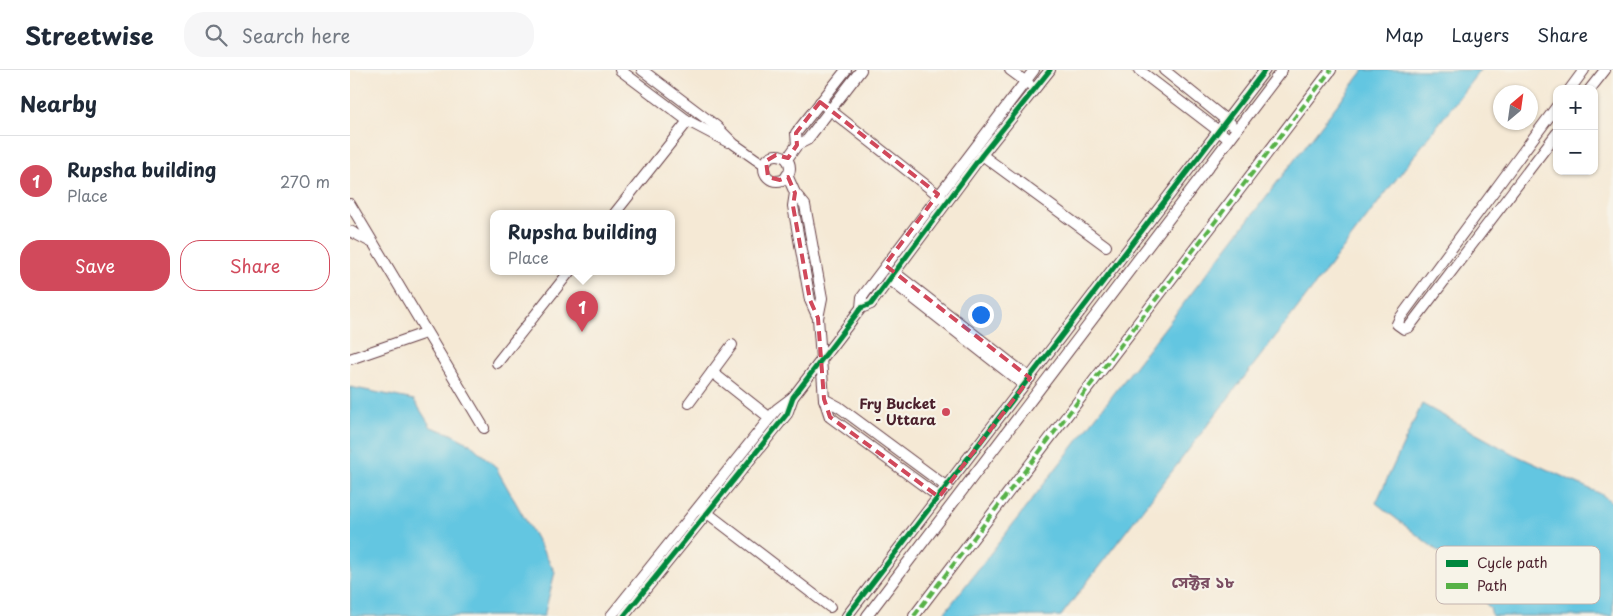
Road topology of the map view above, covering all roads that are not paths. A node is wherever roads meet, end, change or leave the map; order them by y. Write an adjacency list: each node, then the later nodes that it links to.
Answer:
1 (620, 70): 21 (street)
2 (642, 70): 27 (street)
3 (846, 70): 19 (street)
4 (862, 70): 28 (street)
5 (1010, 70): 15 (street)
6 (1034, 70): 15 (street)
7 (1050, 70): 18 (street)
8 (1139, 70): 24 (street)
9 (1164, 70): 22 (street)
10 (1265, 70): 22 (street)
11 (1282, 70): 23 (street)
12 (1331, 70): 64 (street)
13 (1584, 70): 16 (street)
14 (1605, 70): 17 (street)
15 (1025, 82): 18 (street); 43 (street)
16 (1573, 85)
17 (1593, 85)
18 (1035, 89): 29 (street)
19 (820, 102): 28 (street); 33 (street)
20 (1553, 111): 25 (street)
21 (688, 121): 27 (street); 35 (street)
22 (1228, 121): 23 (street); 24 (street)
23 (1238, 129): 26 (street)
24 (1219, 132): 26 (street); 50 (street)
25 (1553, 138)
26 (1229, 140): 51 (street)
27 (734, 144): 31 (street)
28 (796, 145): 30 (street)
29 (982, 155): 33 (street); 40 (street)
30 (787, 159): 31 (street); 32 (street)
31 (764, 164): 32 (street)
32 (787, 175): 47 (street)
33 (947, 201): 42 (street)
34 (350, 204): 37 (street)
35 (617, 210)
36 (350, 217): 37 (street)
37 (361, 223): 39 (street)
38 (350, 231): 39 (street)
39 (372, 242): 44 (street)
40 (1106, 246)
41 (567, 275): 48 (street)
42 (892, 275): 43 (street); 50 (street)
43 (861, 308): 47 (street)
44 (426, 333): 46 (street); 55 (street)
45 (732, 345): 49 (street)
46 (350, 359)
47 (822, 360): 52 (street); 56 (street)
48 (497, 363)
49 (712, 372): 53 (street); 54 (street)
50 (1027, 382): 51 (street); 56 (street)
51 (1038, 392): 57 (street)
52 (794, 397): 54 (street); 58 (street)
53 (689, 403)
54 (770, 418): 58 (street)
55 (484, 428)
56 (943, 492): 57 (street); 62 (street)
57 (954, 501): 63 (street)
58 (703, 510): 59 (street); 60 (street); 61 (street)
59 (830, 607)
60 (611, 616)
61 (624, 616)
62 (847, 616)
63 (867, 616)
64 (914, 616)

